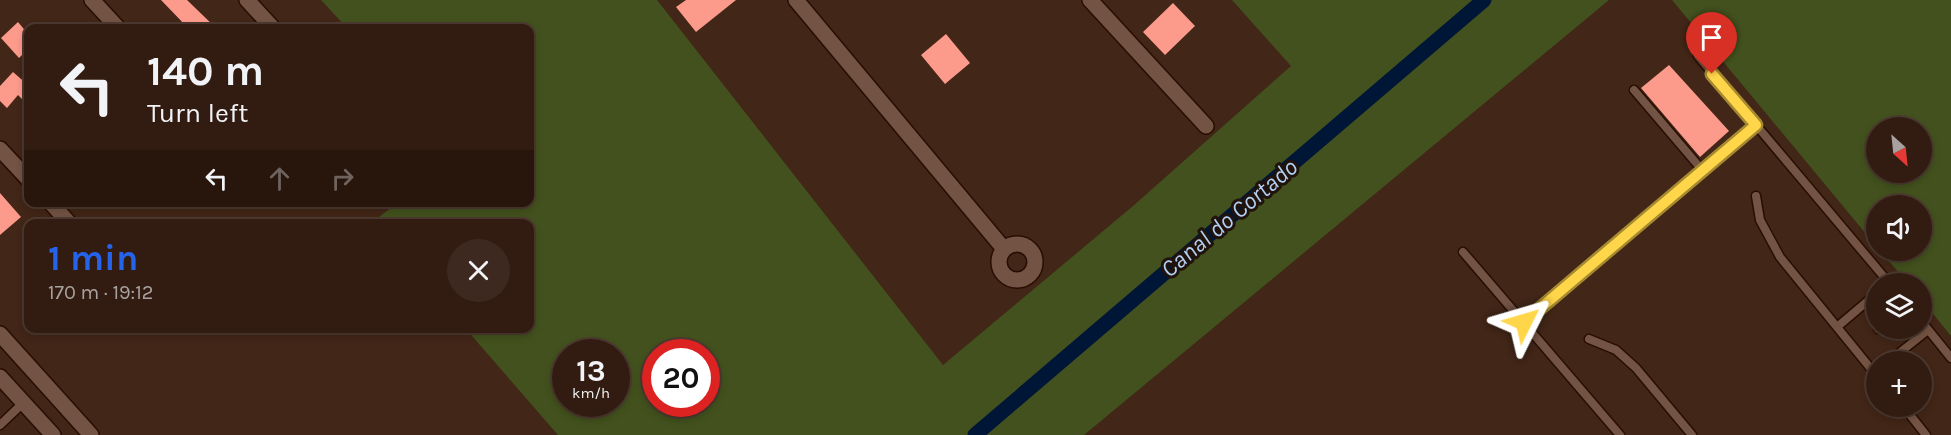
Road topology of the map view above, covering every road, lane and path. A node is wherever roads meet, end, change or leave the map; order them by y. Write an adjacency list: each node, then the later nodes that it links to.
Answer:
1 (92, 0): 5 (street)
2 (247, 0): 6 (street)
3 (796, 0): 17 (street)
4 (1090, 0): 10 (street)
5 (114, 24)
6 (269, 24)
7 (1698, 57): 9 (lane)
8 (1634, 90): 12 (lane)
9 (1756, 125): 12 (lane); 19 (lane)
10 (1206, 126)
11 (0, 149): 13 (street)
12 (1703, 171): 21 (lane)
13 (24, 175)
14 (1756, 196): 22 (lane)
15 (55, 207): 16 (street)
16 (65, 219)
17 (1004, 249)
18 (1463, 252): 21 (lane)
19 (1882, 273)
20 (1866, 303): 22 (lane)
21 (1524, 322): 36 (lane)
22 (1838, 327): 29 (lane)
23 (0, 334): 35 (street)
24 (1932, 335): 28 (lane)
25 (1589, 339): 37 (lane)
26 (1917, 339): 27 (lane)
27 (1902, 351)
28 (1951, 358)
29 (1866, 362)
30 (0, 377): 31 (street)
31 (23, 403): 33 (lane); 34 (street)
32 (1912, 417): 38 (lane)
33 (0, 425)
34 (53, 435)
35 (91, 435)
36 (1620, 435)
37 (1692, 435)
38 (1926, 435)

